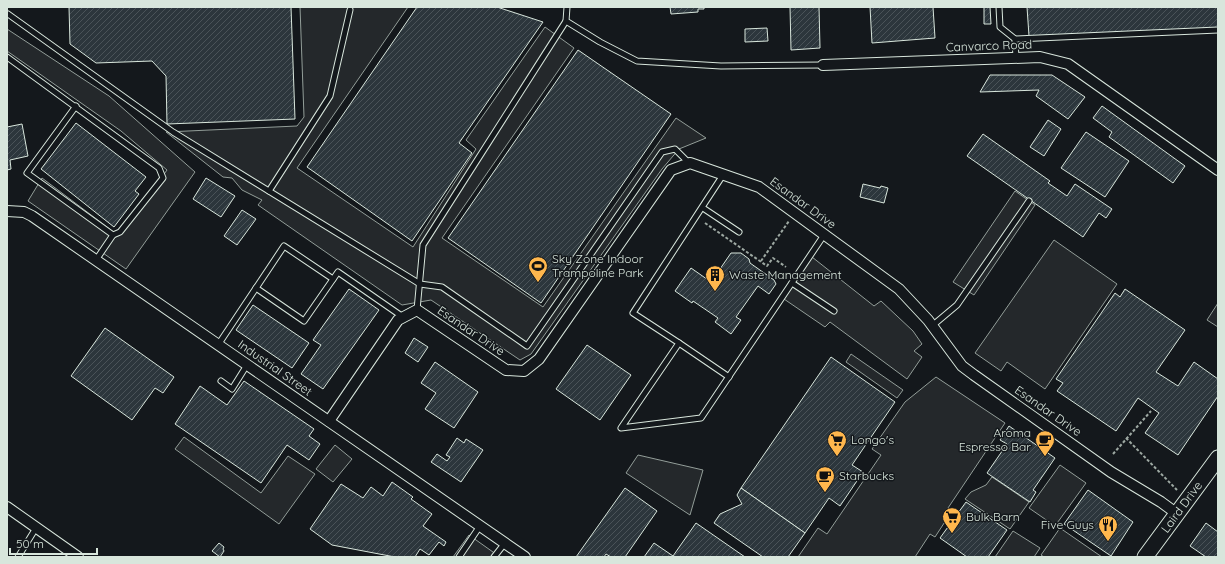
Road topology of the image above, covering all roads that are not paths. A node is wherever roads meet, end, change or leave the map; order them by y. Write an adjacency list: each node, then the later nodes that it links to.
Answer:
1 (567, 7): 5 (lane)
2 (999, 7): 7 (lane)
3 (350, 10): 15 (lane)
4 (8, 14): 15 (lane)
5 (566, 21): 10 (lane); 25 (lane)
6 (1218, 30): 7 (lane)
7 (1015, 39): 9 (lane)
8 (7, 57): 11 (lane)
9 (1016, 58): 10 (street, Canvarco Road); 13 (street, Canvarco Road)
10 (823, 65)
11 (76, 106): 20 (lane); 20 (lane)
12 (690, 163): 14 (street, Esandar Drive); 25 (lane); 27 (street, Esandar Drive)
13 (1218, 170)
14 (723, 175): 17 (lane); 21 (street, Esandar Drive)
15 (269, 191): 25 (lane)
16 (1029, 201): 30 (lane)
17 (703, 208): 19 (lane); 32 (lane)
18 (7, 211): 22 (street, Industrial Street)
19 (739, 232)
20 (113, 235): 22 (lane)
21 (824, 235): 24 (lane); 30 (street, Esandar Drive)
22 (96, 260): 31 (street, Industrial Street)
23 (333, 279): 26 (lane); 26 (lane); 29 (lane)
24 (792, 283): 28 (lane); 34 (lane)
25 (420, 284): 27 (lane)
26 (256, 288): 31 (lane)
27 (417, 310): 29 (street)
28 (834, 311)
29 (404, 317): 36 (street)
30 (932, 326): 39 (street, Esandar Drive)
31 (218, 344): 33 (street, Industrial Street)
32 (679, 344): 34 (lane); 34 (lane)
33 (248, 365): 35 (lane); 36 (street, Industrial Street)
34 (729, 376)
35 (221, 381)
36 (329, 421): 40 (street, Industrial Street)
37 (1218, 458): 39 (main road, Laird Drive)
38 (7, 507): 41 (street)
39 (1176, 514): 48 (main road, Laird Drive)
40 (480, 526): 42 (street, Industrial Street); 45 (lane)
41 (36, 528): 43 (lane); 44 (street)
42 (505, 543): 46 (lane); 47 (street, Industrial Street)
43 (18, 557)
44 (78, 557)
45 (459, 557)
46 (494, 557)
47 (525, 557)
48 (1145, 557)

